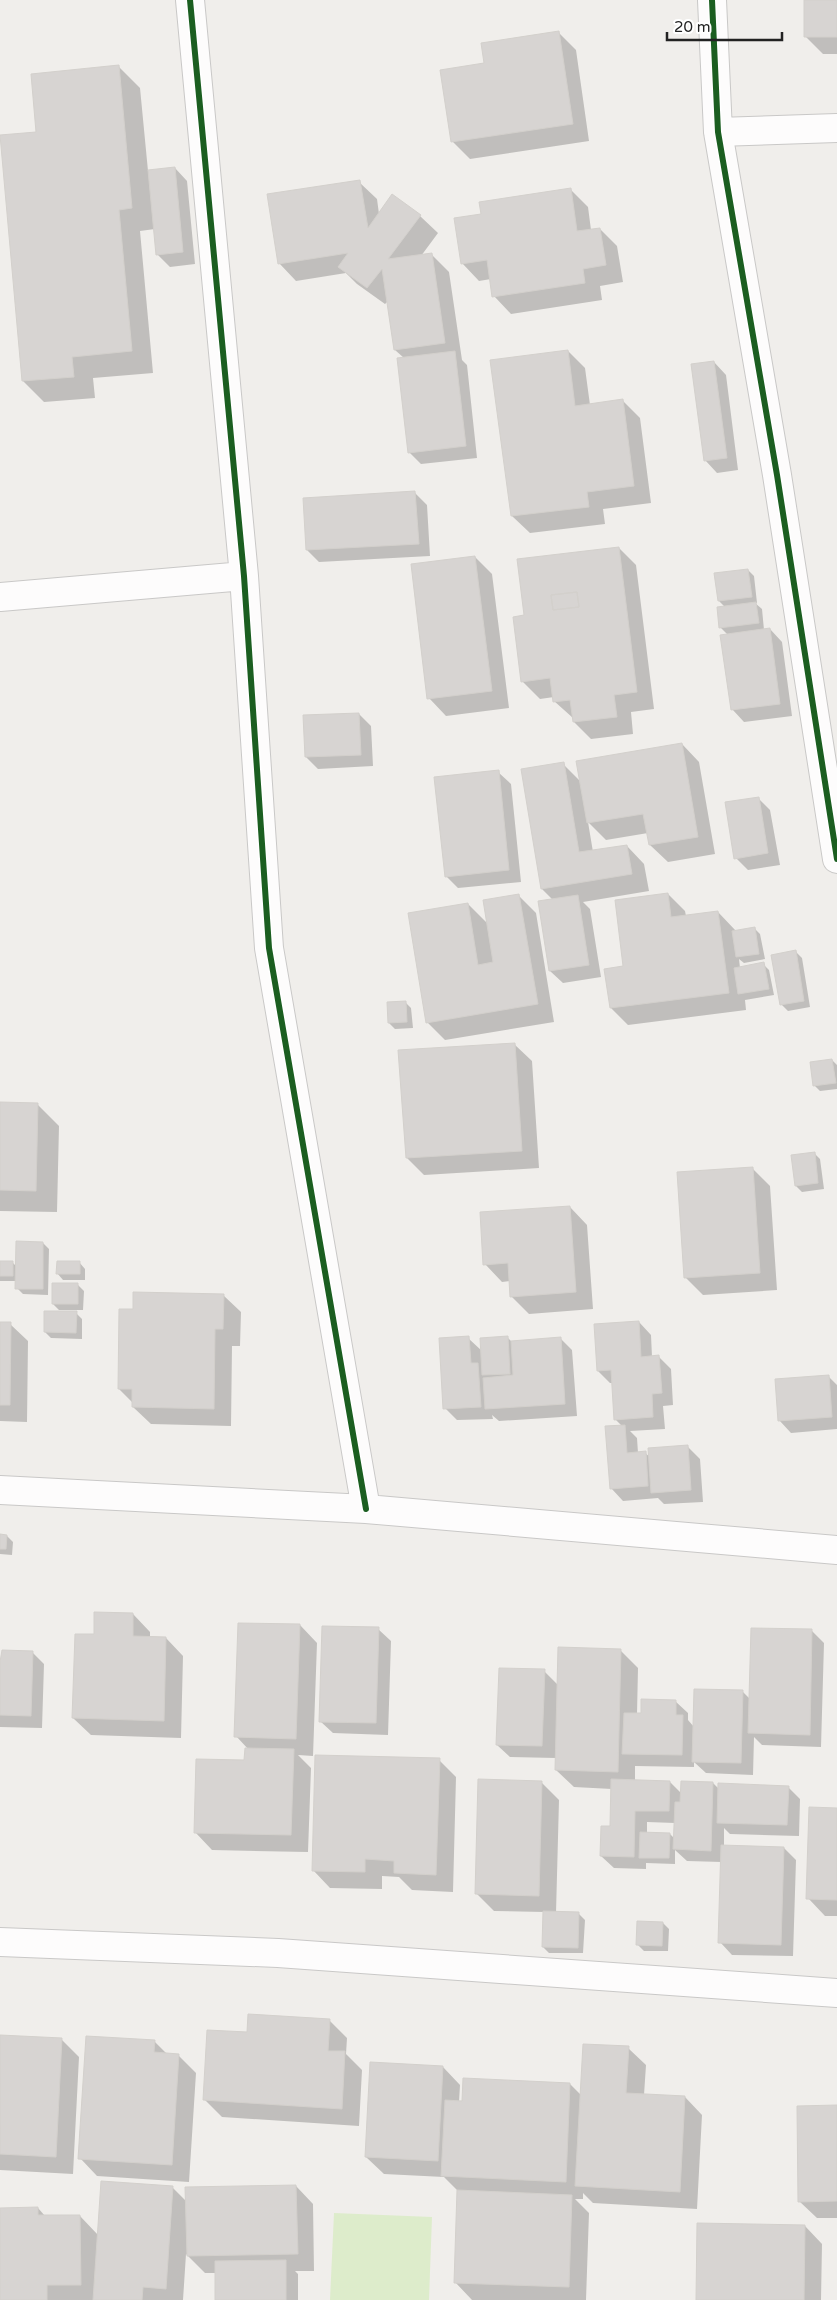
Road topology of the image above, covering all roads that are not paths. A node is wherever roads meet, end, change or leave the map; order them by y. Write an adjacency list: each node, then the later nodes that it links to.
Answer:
1 (190, 0): 5 (street)
2 (712, 0): 4 (street)
3 (837, 128): 4 (street)
4 (718, 132): 7 (street)
5 (244, 576): 6 (street); 9 (street)
6 (0, 597)
7 (837, 859)
8 (0, 1490): 9 (street)
9 (366, 1509): 10 (street)
10 (837, 1550)
11 (0, 1942): 12 (street)
12 (837, 1993)

